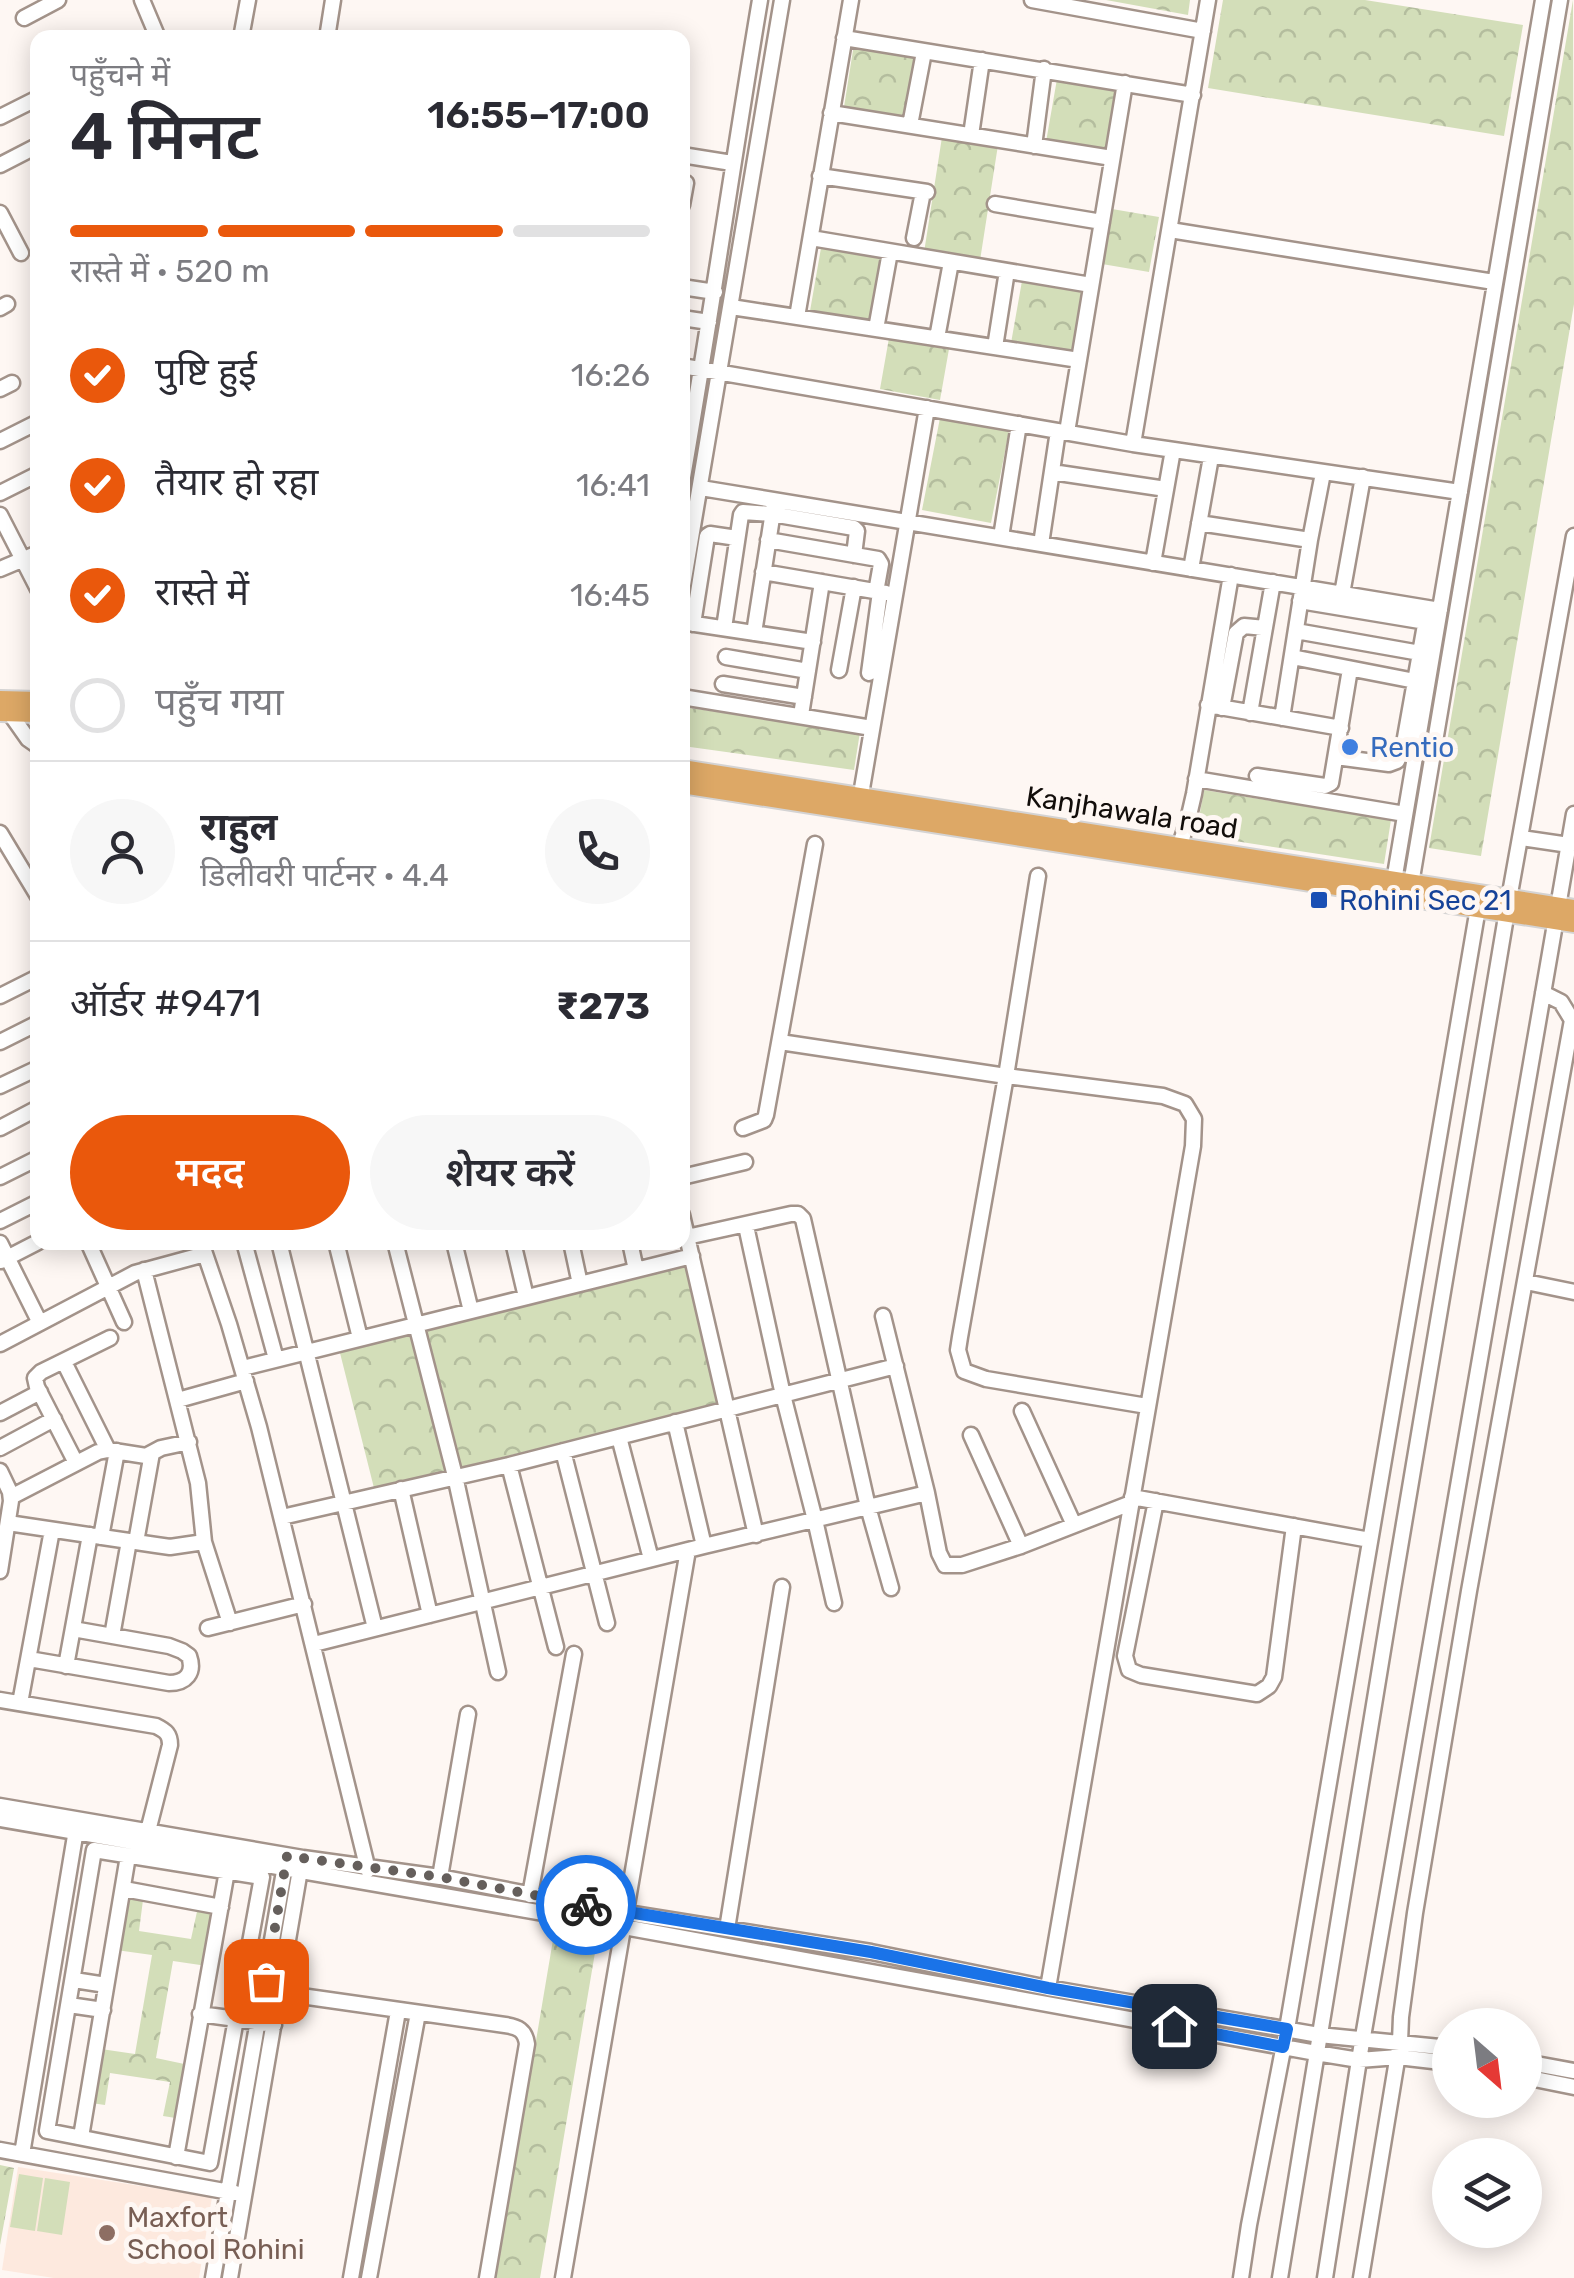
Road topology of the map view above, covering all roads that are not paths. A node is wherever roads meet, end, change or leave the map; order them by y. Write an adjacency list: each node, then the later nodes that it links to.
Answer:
1 (58, 0): 12 (street)
2 (142, 0): 13 (street)
3 (248, 0): 14 (street)
4 (333, 0): 15 (street)
5 (760, 0): 32 (street)
6 (782, 0): 49 (street)
7 (850, 0): 17 (street)
8 (1032, 0): 16 (street)
9 (1208, 0): 16 (street)
10 (1542, 0): 45 (street)
11 (1560, 0): 144 (street)
12 (24, 18)
13 (155, 30)
14 (242, 30)
15 (328, 30)
16 (1203, 31): 22 (street)
17 (844, 38): 18 (street); 24 (street)
18 (924, 52): 19 (street); 26 (street)
19 (982, 60): 20 (street); 27 (street)
20 (1044, 69): 21 (street); 28 (street)
21 (1125, 83): 22 (street); 31 (street)
22 (1192, 95): 38 (street)
23 (30, 102): 25 (street)
24 (832, 113): 26 (street); 34 (street)
25 (0, 117)
26 (910, 125): 27 (street)
27 (971, 135): 28 (street)
28 (1034, 146): 31 (street)
29 (30, 150): 33 (street)
30 (690, 156): 32 (street)
31 (1112, 158): 37 (street)
32 (732, 163): 48 (street)
33 (0, 165)
34 (820, 176): 39 (street); 40 (street)
35 (995, 204): 37 (street)
36 (0, 212): 42 (street)
37 (1102, 222): 46 (street)
38 (1170, 230): 45 (street); 66 (street)
39 (811, 238): 41 (street); 50 (street)
40 (914, 238)
41 (890, 252): 43 (street); 53 (street)
42 (21, 253)
43 (951, 262): 44 (street); 54 (street)
44 (1007, 272): 46 (street); 55 (street)
45 (1494, 282): 75 (street)
46 (1092, 285): 56 (street)
47 (690, 288): 48 (street)
48 (715, 292): 52 (street)
49 (731, 307): 50 (street); 59 (street)
50 (797, 317): 53 (street)
51 (690, 319): 52 (street)
52 (709, 322): 58 (street)
53 (876, 329): 54 (street)
54 (937, 338): 55 (street)
55 (995, 347): 56 (street)
56 (1079, 360): 64 (street)
57 (690, 367): 58 (street)
58 (700, 368): 59 (street); 63 (street)
59 (720, 372): 60 (street); 73 (street)
60 (927, 408): 61 (street); 79 (street)
61 (1019, 424): 64 (street); 82 (street)
62 (30, 426): 65 (street)
63 (690, 432)
64 (1063, 432): 66 (street); 69 (street)
65 (0, 441)
66 (1133, 444): 67 (street)
67 (1172, 450): 68 (street); 74 (street)
68 (1211, 456): 70 (street); 80 (street)
69 (1052, 472): 74 (street); 86 (street)
70 (1323, 473): 71 (street); 85 (street)
71 (1363, 477): 75 (street); 100 (street)
72 (30, 478): 76 (street)
73 (701, 488): 77 (street); 87 (street)
74 (1166, 489): 90 (street)
75 (1460, 492): 102 (street)
76 (0, 493)
77 (774, 507): 79 (street); 83 (street); 84 (street); 88 (street)
78 (0, 516): 89 (street)
79 (908, 522): 82 (street); 98 (street)
80 (1199, 523): 85 (street); 92 (street)
81 (1574, 536): 139 (street)
82 (1001, 537): 86 (street)
83 (737, 538): 101 (street); 104 (street)
84 (768, 540): 88 (street); 93 (street)
85 (1310, 540): 99 (street)
86 (1041, 544): 90 (street)
87 (690, 548)
88 (854, 554): 98 (street)
89 (30, 556): 91 (street)
90 (1153, 563): 92 (street)
91 (0, 569)
92 (1192, 569): 94 (street)
93 (763, 572): 95 (street); 107 (street)
94 (1231, 576): 96 (street); 121 (street)
95 (822, 582): 97 (street); 108 (street)
96 (1274, 582): 99 (street); 105 (street)
97 (854, 588): 98 (street); 113 (street)
98 (884, 593): 115 (street); 127 (street)
99 (1301, 594): 100 (street); 102 (street); 106 (street)
100 (1342, 594): 102 (street)
101 (690, 613)
102 (1431, 613): 109 (street); 136 (street)
103 (690, 623): 104 (street)
104 (724, 628): 107 (street)
105 (1265, 628): 121 (street); 124 (street)
106 (1296, 631): 109 (street); 111 (street)
107 (754, 633): 108 (street)
108 (813, 642): 114 (street)
109 (1420, 652): 116 (street)
110 (726, 657): 114 (street)
111 (1292, 657): 112 (street); 126 (street)
112 (1350, 669): 116 (street); 128 (street)
113 (840, 670)
114 (808, 672): 118 (street)
115 (868, 674)
116 (1416, 681): 130 (street)
117 (723, 684): 118 (street)
118 (804, 697): 125 (street)
119 (690, 698): 125 (street)
120 (30, 702): 122 (main road)
121 (1215, 707): 124 (street); 133 (street)
122 (3, 708): 123 (main road); 129 (street)
123 (30, 713)
124 (1250, 713): 126 (street)
125 (802, 715): 127 (street)
126 (1282, 718): 128 (street)
127 (872, 728): 135 (street)
128 (1340, 728): 130 (street)
129 (30, 741)
130 (1336, 757): 132 (street)
131 (690, 770): 135 (main road, Kanjhawala road)
132 (1257, 776)
133 (1196, 779): 136 (street); 142 (street)
134 (690, 785): 135 (main road, Kanjhawala road)
135 (860, 805): 142 (main road, Kanjhawala road)
136 (1405, 814): 144 (street)
137 (1574, 814): 141 (street)
138 (0, 833): 145 (street)
139 (1521, 838): 141 (street); 146 (street)
140 (815, 844): 154 (street)
141 (1569, 844): 148 (street)
142 (1177, 854): 144 (main road, Kanjhawala road); 147 (main road, Kanjhawala road)
143 (1038, 876): 156 (street)
144 (1402, 882): 146 (main road, Kanjhawala road)
145 (30, 883)
146 (1508, 906): 147 (main road, Kanjhawala road); 148 (main road, Kanjhawala road); 299 (street)
147 (1478, 908): 240 (street)
148 (1566, 914): 150 (street)
149 (30, 980): 151 (street)
150 (1543, 993): 186 (street); 300 (street)
151 (0, 996)
152 (30, 1027): 153 (street)
153 (0, 1042)
154 (780, 1042): 156 (street); 160 (street)
155 (30, 1072): 157 (street)
156 (1006, 1076): 208 (street); 208 (street)
157 (0, 1086)
158 (30, 1112): 159 (street)
159 (0, 1128)
160 (742, 1128)
161 (30, 1162): 164 (street)
162 (745, 1162): 163 (street)
163 (690, 1175)
164 (0, 1177)
165 (30, 1206): 166 (street)
166 (0, 1221)
167 (746, 1226): 168 (street); 204 (street); 206 (street)
168 (690, 1237)
169 (30, 1245): 182 (street)
170 (690, 1246): 183 (street)
171 (92, 1250): 188 (street)
172 (198, 1250): 184 (street)
173 (204, 1250): 203 (street)
174 (246, 1250): 200 (street)
175 (280, 1250): 199 (street)
176 (338, 1250): 197 (street)
177 (398, 1250): 195 (street)
178 (456, 1250): 191 (street)
179 (515, 1250): 190 (street)
180 (573, 1250): 187 (street)
181 (632, 1250): 185 (street)
182 (2, 1254): 194 (street)
183 (692, 1256): 185 (street); 209 (street)
184 (144, 1270): 188 (street); 207 (street)
185 (636, 1270): 187 (street)
186 (1526, 1282): 189 (street); 303 (street)
187 (580, 1284): 190 (street)
188 (110, 1286): 193 (street); 194 (street)
189 (1574, 1292)
190 (526, 1297): 191 (street)
191 (472, 1310): 195 (street)
192 (883, 1316): 202 (street)
193 (124, 1322)
194 (40, 1323): 198 (street)
195 (416, 1324): 197 (street); 224 (street)
196 (110, 1338): 201 (street)
197 (360, 1338): 199 (street)
198 (0, 1344)
199 (305, 1352): 200 (street); 230 (street)
200 (276, 1359): 203 (street)
201 (64, 1362): 205 (street); 218 (street)
202 (896, 1366): 204 (street); 226 (street)
203 (244, 1374): 207 (street); 232 (street)
204 (838, 1380): 206 (street); 231 (street)
205 (40, 1392): 211 (street); 212 (street)
206 (783, 1395): 209 (street); 233 (street)
207 (178, 1400): 216 (street)
208 (1146, 1406): 228 (street)
209 (728, 1409): 213 (street); 238 (street)
210 (1022, 1411): 235 (street)
211 (0, 1413)
212 (54, 1420): 217 (street); 221 (street)
213 (675, 1422): 215 (street); 243 (street)
214 (971, 1435): 244 (street)
215 (618, 1437): 219 (street); 246 (street)
216 (189, 1442): 220 (street); 242 (street)
217 (0, 1448)
218 (112, 1450): 220 (street); 221 (street); 239 (street)
219 (563, 1451): 222 (street); 248 (street)
220 (152, 1453): 241 (street)
221 (76, 1462): 227 (street)
222 (508, 1465): 224 (street); 249 (street)
223 (0, 1471): 227 (street)
224 (455, 1476): 225 (street); 252 (street)
225 (401, 1489): 230 (street); 255 (street)
226 (927, 1493): 231 (street); 244 (street)
227 (10, 1497): 234 (street)
228 (1132, 1500): 229 (street); 235 (street); 289 (street)
229 (1156, 1501): 236 (street); 236 (street)
230 (342, 1503): 232 (street); 259 (street)
231 (868, 1507): 233 (street); 251 (street)
232 (282, 1517): 254 (street)
233 (816, 1520): 238 (street); 253 (street)
234 (8, 1523): 237 (street); 247 (street)
235 (1074, 1525): 244 (street)
236 (1294, 1526): 240 (street)
237 (52, 1530): 239 (street); 265 (street)
238 (756, 1535): 243 (street)
239 (95, 1536): 241 (street); 260 (street)
240 (1370, 1540): 298 (street)
241 (133, 1542): 242 (street); 261 (street)
242 (204, 1542): 256 (street)
243 (704, 1546): 245 (street)
244 (1021, 1546)
245 (688, 1550): 246 (street); 284 (street)
246 (651, 1559): 248 (street)
247 (0, 1571)
248 (594, 1574): 249 (street); 257 (street)
249 (540, 1587): 252 (street); 263 (street)
250 (782, 1587): 285 (street)
251 (891, 1588)
252 (484, 1601): 255 (street); 267 (street)
253 (834, 1603)
254 (304, 1604): 256 (street); 262 (street)
255 (430, 1614): 259 (street)
256 (230, 1623): 258 (street)
257 (606, 1623)
258 (208, 1628)
259 (374, 1628): 262 (street)
260 (73, 1629): 261 (street); 266 (street)
261 (112, 1636): 266 (street)
262 (314, 1644): 277 (street)
263 (556, 1647)
264 (574, 1654): 282 (street)
265 (29, 1659): 266 (street); 269 (street)
266 (66, 1666)
267 (498, 1672)
268 (0, 1700): 269 (street)
269 (20, 1703): 274 (street)
270 (468, 1714): 279 (street)
271 (0, 1806): 273 (street)
272 (0, 1819): 273 (street)
273 (77, 1826): 274 (street); 276 (street); 286 (street)
274 (148, 1831): 276 (street)
275 (128, 1856): 278 (street); 281 (street); 287 (street)
276 (294, 1864): 277 (street); 280 (street); 290 (street); 297 (street)
277 (367, 1866): 279 (street); 280 (street)
278 (228, 1871): 283 (street); 296 (street)
279 (440, 1877): 282 (street)
280 (374, 1885): 284 (street)
281 (124, 1889): 283 (street); 288 (street)
282 (530, 1894): 284 (street)
283 (221, 1907): 295 (street)
284 (626, 1920): 285 (street); 301 (street); 324 (street)
285 (727, 1928): 289 (street)
286 (52, 1980): 287 (street); 314 (street)
287 (74, 1982): 288 (street); 291 (street)
288 (106, 1985): 292 (street)
289 (1048, 1988): 298 (street)
290 (280, 1992): 293 (street); 297 (street)
291 (70, 2005): 292 (street); 311 (street)
292 (103, 2010): 311 (street)
293 (398, 2011): 294 (street); 313 (street)
294 (418, 2013): 315 (street); 323 (street)
295 (200, 2014): 296 (street); 316 (street)
296 (236, 2019): 297 (street); 316 (street)
297 (266, 2024): 317 (street); 318 (street)
298 (1287, 2029): 299 (street); 301 (street)
299 (1319, 2035): 300 (street); 304 (street)
300 (1363, 2040): 303 (street); 306 (street)
301 (1283, 2047): 304 (street); 325 (street)
302 (1432, 2049): 303 (street)
303 (1399, 2050): 305 (street); 306 (street); 328 (street)
304 (1316, 2053): 306 (street); 326 (street)
305 (1432, 2058)
306 (1359, 2060): 327 (street)
307 (1542, 2065): 308 (street)
308 (1574, 2071)
309 (1542, 2080): 310 (street)
310 (1574, 2087)
311 (81, 2137): 316 (street)
312 (0, 2150): 314 (street)
313 (373, 2152): 315 (street); 319 (street)
314 (22, 2154): 317 (street)
315 (393, 2154): 320 (street)
316 (176, 2158)
317 (228, 2192): 318 (street); 321 (street)
318 (244, 2196): 322 (street)
319 (352, 2274): 320 (street)
320 (370, 2275)
321 (212, 2278)
322 (230, 2278)
323 (487, 2278)
324 (563, 2278)
325 (1241, 2278)
326 (1280, 2278)
327 (1326, 2278)
328 (1361, 2278)

